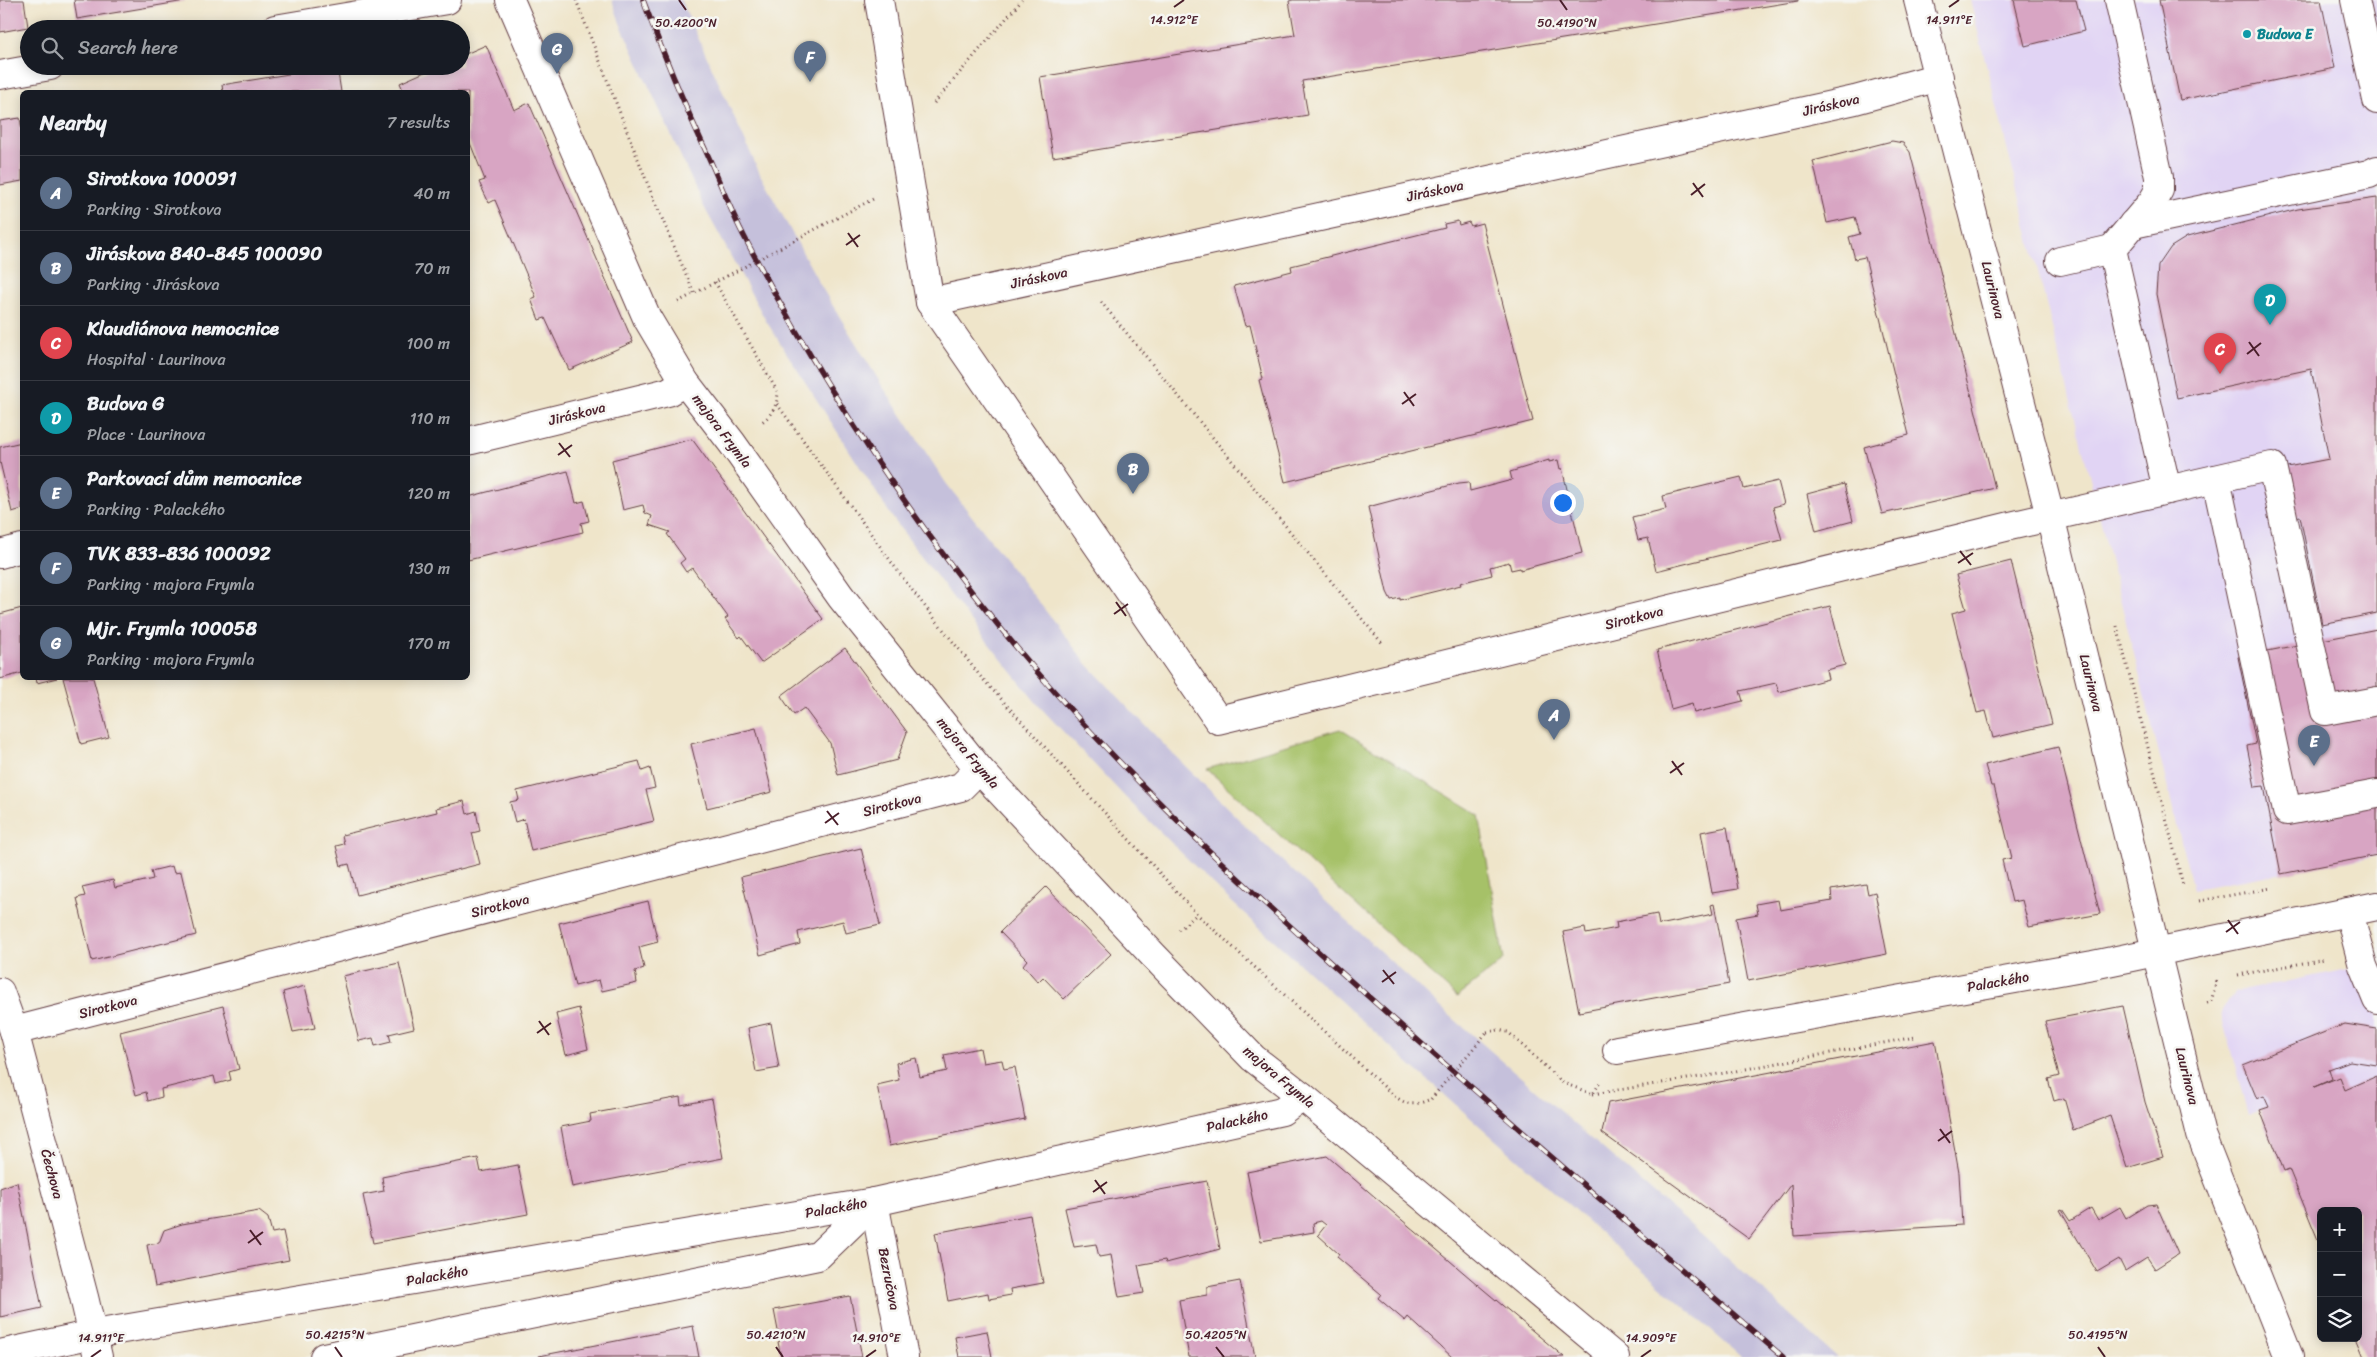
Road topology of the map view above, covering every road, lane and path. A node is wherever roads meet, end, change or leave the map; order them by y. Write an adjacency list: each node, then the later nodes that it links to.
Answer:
1 (447, 0): 9 (street)
2 (510, 0): 23 (street, majora Frymla)
3 (576, 0): 21 (path)
4 (879, 0): 14 (street)
5 (1022, 0): 14 (path)
6 (1918, 0): 12 (street, Laurinova)
7 (2119, 0): 17 (street)
8 (2355, 0): 13 (street)
9 (328, 20)
10 (20, 71): 11 (street)
11 (0, 75)
12 (1939, 77): 20 (street, Jiráskova); 29 (street, Laurinova)
13 (2377, 100)
14 (903, 140): 16 (street)
15 (2377, 170): 17 (street)
16 (909, 180): 21 (path, bridge); 22 (street)
17 (2132, 224): 18 (street)
18 (2112, 249): 19 (street); 28 (street)
19 (2060, 261)
20 (1075, 270): 22 (street, Jiráskova); 32 (path)
21 (715, 282): 24 (path)
22 (930, 302): 32 (street, Sirotkova)
23 (685, 382): 25 (street, Jiráskova); 26 (street, majora Frymla)
24 (777, 404): 26 (path); 38 (path)
25 (470, 441)
26 (732, 443): 34 (street, majora Frymla)
27 (2216, 479): 28 (street, Sirotkova); 33 (street, Sirotkova); 35 (street)
28 (2167, 490): 29 (street, Sirotkova)
29 (2050, 516): 32 (street, Sirotkova); 40 (street, Laurinova)
30 (20, 549): 31 (street)
31 (0, 554)
32 (1408, 674)
33 (2377, 701)
34 (979, 769): 47 (street, Sirotkova); 51 (street, majora Frymla)
35 (2377, 794)
36 (2377, 906): 37 (street, Palackého)
37 (2349, 912): 40 (street, Palackého); 41 (street)
38 (1197, 914): 39 (path); 50 (path, bridge)
39 (1178, 931)
40 (2156, 952): 46 (street, Laurinova); 49 (street, Palackého)
41 (2359, 952): 42 (path); 45 (street)
42 (2234, 976)
43 (2225, 978): 46 (path)
44 (0, 992): 47 (street, Čechova)
45 (2377, 1000)
46 (2171, 1010): 58 (street, Laurinova)
47 (14, 1031): 53 (street, Čechova)
48 (1917, 1036): 50 (path)
49 (1617, 1050): 50 (path)
50 (1594, 1094)
51 (1302, 1096): 52 (street, Palackého); 57 (street, majora Frymla)
52 (874, 1202): 53 (street, Palackého); 55 (street, Palackého); 56 (street, Bezručova)
53 (96, 1346): 54 (street, Palackého)
54 (0, 1354)
55 (324, 1357)
56 (904, 1357)
57 (1615, 1357)
58 (2289, 1357)

